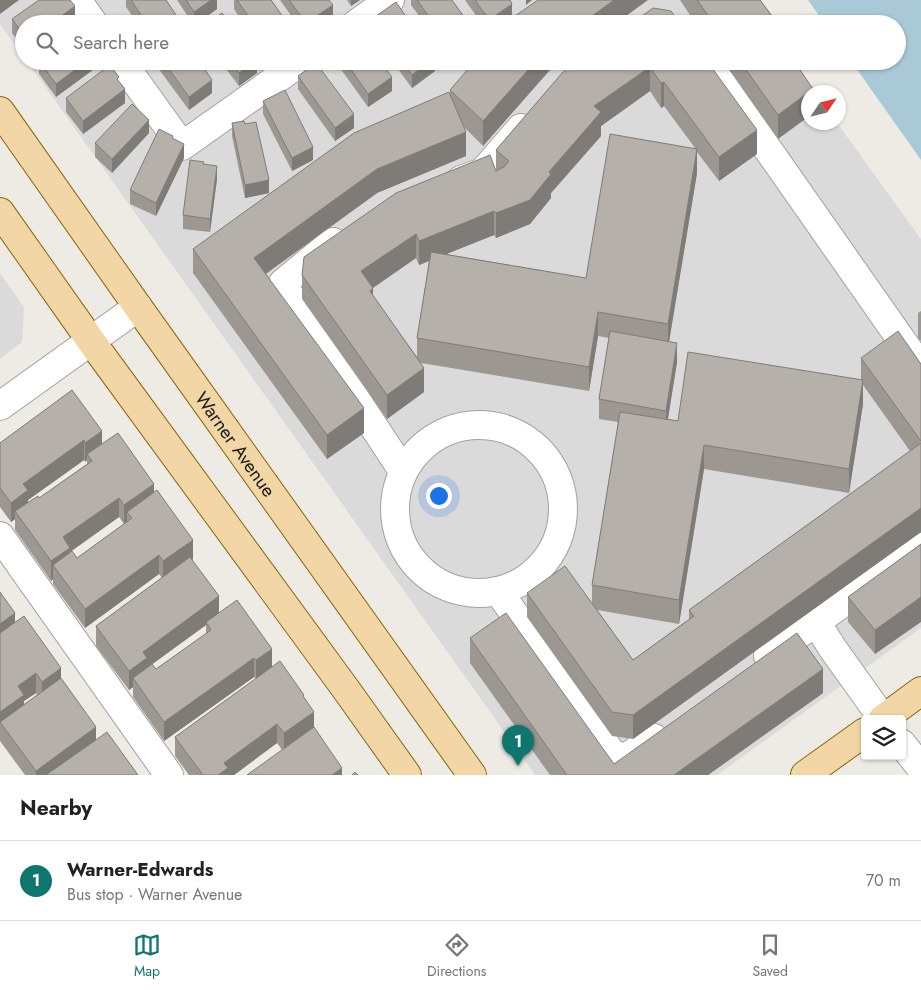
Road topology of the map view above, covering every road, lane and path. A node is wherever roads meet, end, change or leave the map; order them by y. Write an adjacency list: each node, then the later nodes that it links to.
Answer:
1 (390, 0): 2 (street)
2 (369, 15)
3 (127, 70): 4 (street)
4 (289, 70)
5 (712, 70): 13 (street)
6 (538, 107): 8 (street)
7 (0, 111): 11 (main road, Warner Avenue)
8 (438, 189)
9 (0, 212): 12 (main road)
10 (351, 229): 15 (street)
11 (138, 307): 12 (street); 30 (main road, Warner Avenue)
12 (91, 341): 14 (street); 29 (main road)
13 (921, 368)
14 (0, 406)
15 (404, 471): 18 (street); 18 (street)
16 (0, 536): 28 (street)
17 (921, 547): 19 (street)
18 (499, 592): 24 (street)
19 (816, 622): 20 (street); 22 (street)
20 (745, 673)
21 (921, 691): 23 (main road)
22 (880, 715)
23 (888, 715)
24 (674, 724)
25 (861, 735): 31 (main road)
26 (906, 749): 27 (street)
27 (921, 768)
28 (170, 775)
29 (407, 775)
30 (472, 775)
31 (806, 775)

